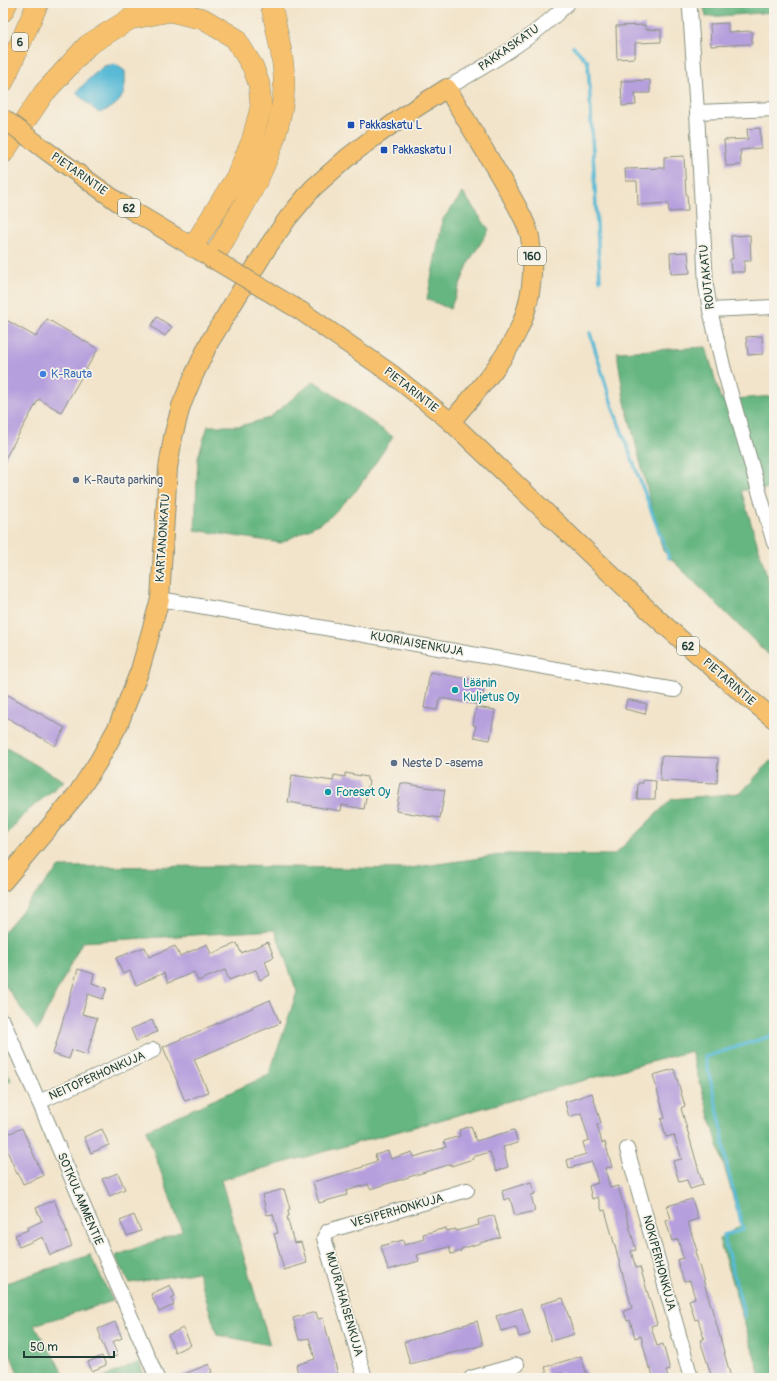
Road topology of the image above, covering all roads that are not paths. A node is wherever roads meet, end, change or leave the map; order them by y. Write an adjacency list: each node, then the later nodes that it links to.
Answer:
1 (7, 3): 6 (highway)
2 (38, 3): 7 (highway, 6)
3 (271, 3): 14 (highway)
4 (568, 3): 8 (street, PAKKASKATU)
5 (688, 3): 10 (street, ROUTAKATU)
6 (3, 11)
7 (3, 82)
8 (447, 88): 17 (main road, 160); 20 (main road, KARTANONKATU)
9 (774, 109): 10 (street)
10 (697, 112): 16 (street, ROUTAKATU)
11 (3, 118): 13 (main road, PIETARINTIE / 62, bridge)
12 (3, 153): 13 (highway)
13 (193, 247): 14 (main road, PIETARINTIE / 62)
14 (213, 260): 17 (main road, PIETARINTIE / 62, bridge)
15 (774, 307): 16 (street)
16 (710, 310): 18 (street, ROUTAKATU)
17 (451, 422): 22 (main road, PIETARINTIE / 62)
18 (769, 506): 19 (street, ROUTAKATU)
19 (774, 543)
20 (160, 599): 21 (street, KUORIAISENKUJA); 23 (main road, KARTANONKATU)
21 (675, 690)
22 (774, 719)
23 (3, 882)
24 (3, 1021): 26 (street, SOTKULAMMENTIE)
25 (154, 1050): 26 (street, NEITOPERHONKUJA)
26 (39, 1102): 31 (street, SOTKULAMMENTIE)
27 (627, 1149): 34 (street, NOKIPERHONKUJA)
28 (467, 1190): 29 (street, VESIPERHONKUJA)
29 (328, 1231): 32 (street, MUURAHAISENKUJA)
30 (517, 1365): 33 (street)
31 (157, 1378)
32 (365, 1378)
33 (471, 1378)
34 (691, 1378)

